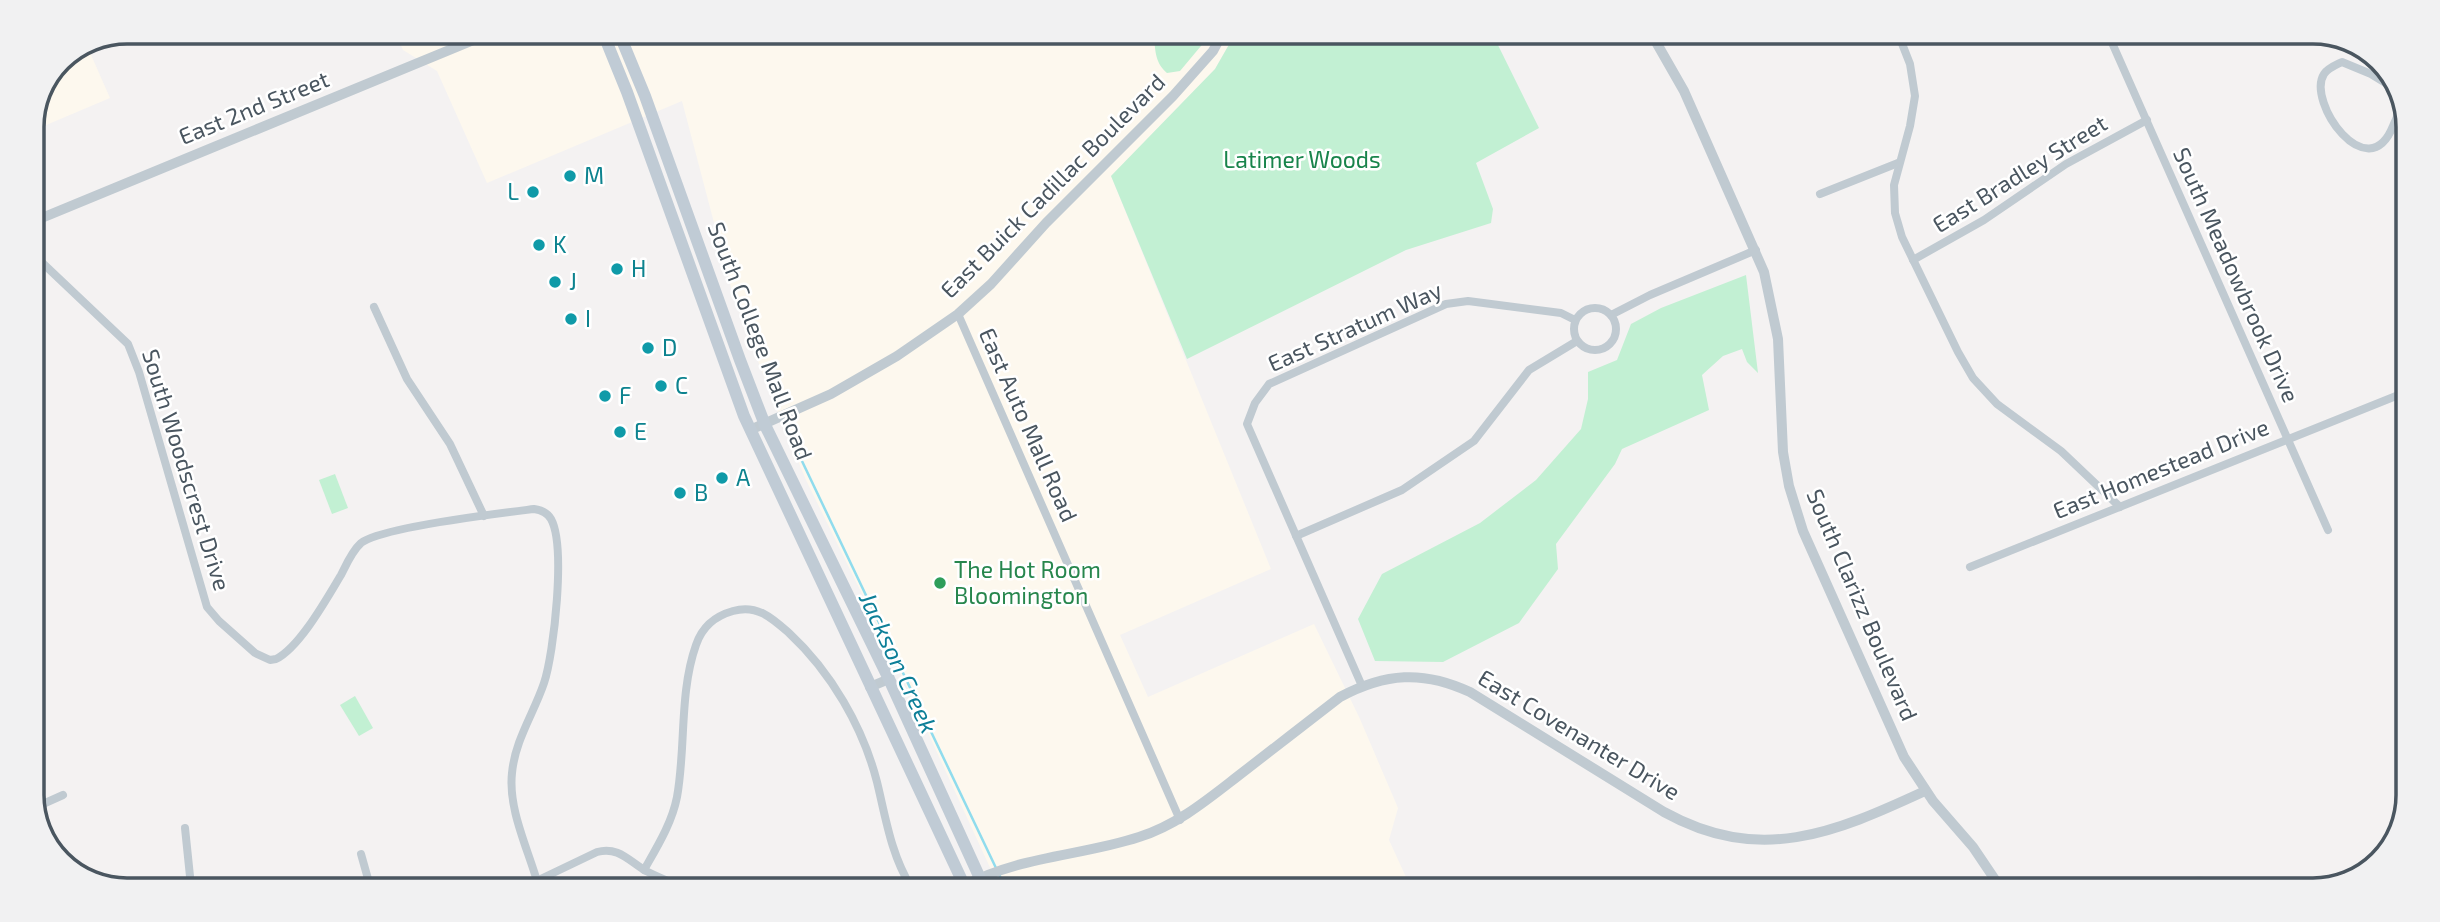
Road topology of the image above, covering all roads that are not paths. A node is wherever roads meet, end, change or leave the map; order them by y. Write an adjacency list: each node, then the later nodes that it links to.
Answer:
1 (464, 44): 17 (street, East 2nd Street)
2 (608, 44): 9 (main road, South College Mall Road)
3 (624, 44): 8 (main road, South College Mall Road)
4 (1217, 44): 22 (street, East Buick Cadillac Boulevard)
5 (1658, 44): 18 (street, South Clarizz Boulevard)
6 (1902, 44): 15 (street)
7 (2113, 44): 14 (street, South Meadowbrook Drive)
8 (634, 67): 9 (main road); 11 (main road, South College Mall Road)
9 (620, 72): 12 (main road, South College Mall Road)
10 (2382, 81): 13 (street)
11 (650, 110): 12 (main road); 27 (main road, South College Mall Road)
12 (634, 111): 28 (main road, South College Mall Road)
13 (2395, 119)
14 (2147, 120): 19 (street, East Bradley Street); 29 (street, South Meadowbrook Drive)
15 (1898, 163): 16 (street); 19 (street)
16 (1821, 194)
17 (44, 217)
18 (1756, 250): 23 (street); 38 (street, South Clarizz Boulevard)
19 (1913, 260): 30 (street)
20 (44, 264): 31 (street, South Woodscrest Drive)
21 (374, 307): 31 (street)
22 (958, 314): 27 (street, East Buick Cadillac Boulevard); 41 (street, East Auto Mall Road)
23 (1611, 315): 24 (street); 25 (street)
24 (1575, 320): 25 (street); 33 (street, East Stratum Way)
25 (1577, 341): 33 (street)
26 (2396, 395): 29 (street, East Homestead Drive)
27 (765, 425): 28 (street, East Buick Cadillac Boulevard); 35 (main road, South College Mall Road)
28 (750, 430): 37 (main road, South College Mall Road)
29 (2288, 439): 30 (street, East Homestead Drive); 32 (street, South Meadowbrook Drive)
30 (2120, 507): 34 (street, East Homestead Drive)
31 (484, 516): 47 (street, South Woodscrest Drive)
32 (2328, 530)
33 (1296, 536): 36 (street, East Stratum Way)
34 (1970, 567)
35 (889, 679): 37 (street); 52 (main road, South College Mall Road)
36 (1362, 686): 38 (street, East Covenanter Drive); 41 (street, East Covenanter Drive)
37 (870, 687): 51 (main road, South College Mall Road)
38 (1925, 791): 54 (street, South Clarizz Boulevard)
39 (63, 795): 40 (street)
40 (44, 803)
41 (1180, 820): 53 (street, East Covenanter Drive)
42 (185, 828): 45 (street)
43 (361, 855): 46 (street)
44 (644, 870): 48 (street); 49 (street); 50 (street)
45 (190, 878)
46 (368, 878)
47 (536, 878)
48 (544, 878)
49 (662, 878)
50 (907, 878)
51 (960, 878)
52 (983, 878)
53 (988, 878)
54 (1995, 878)

